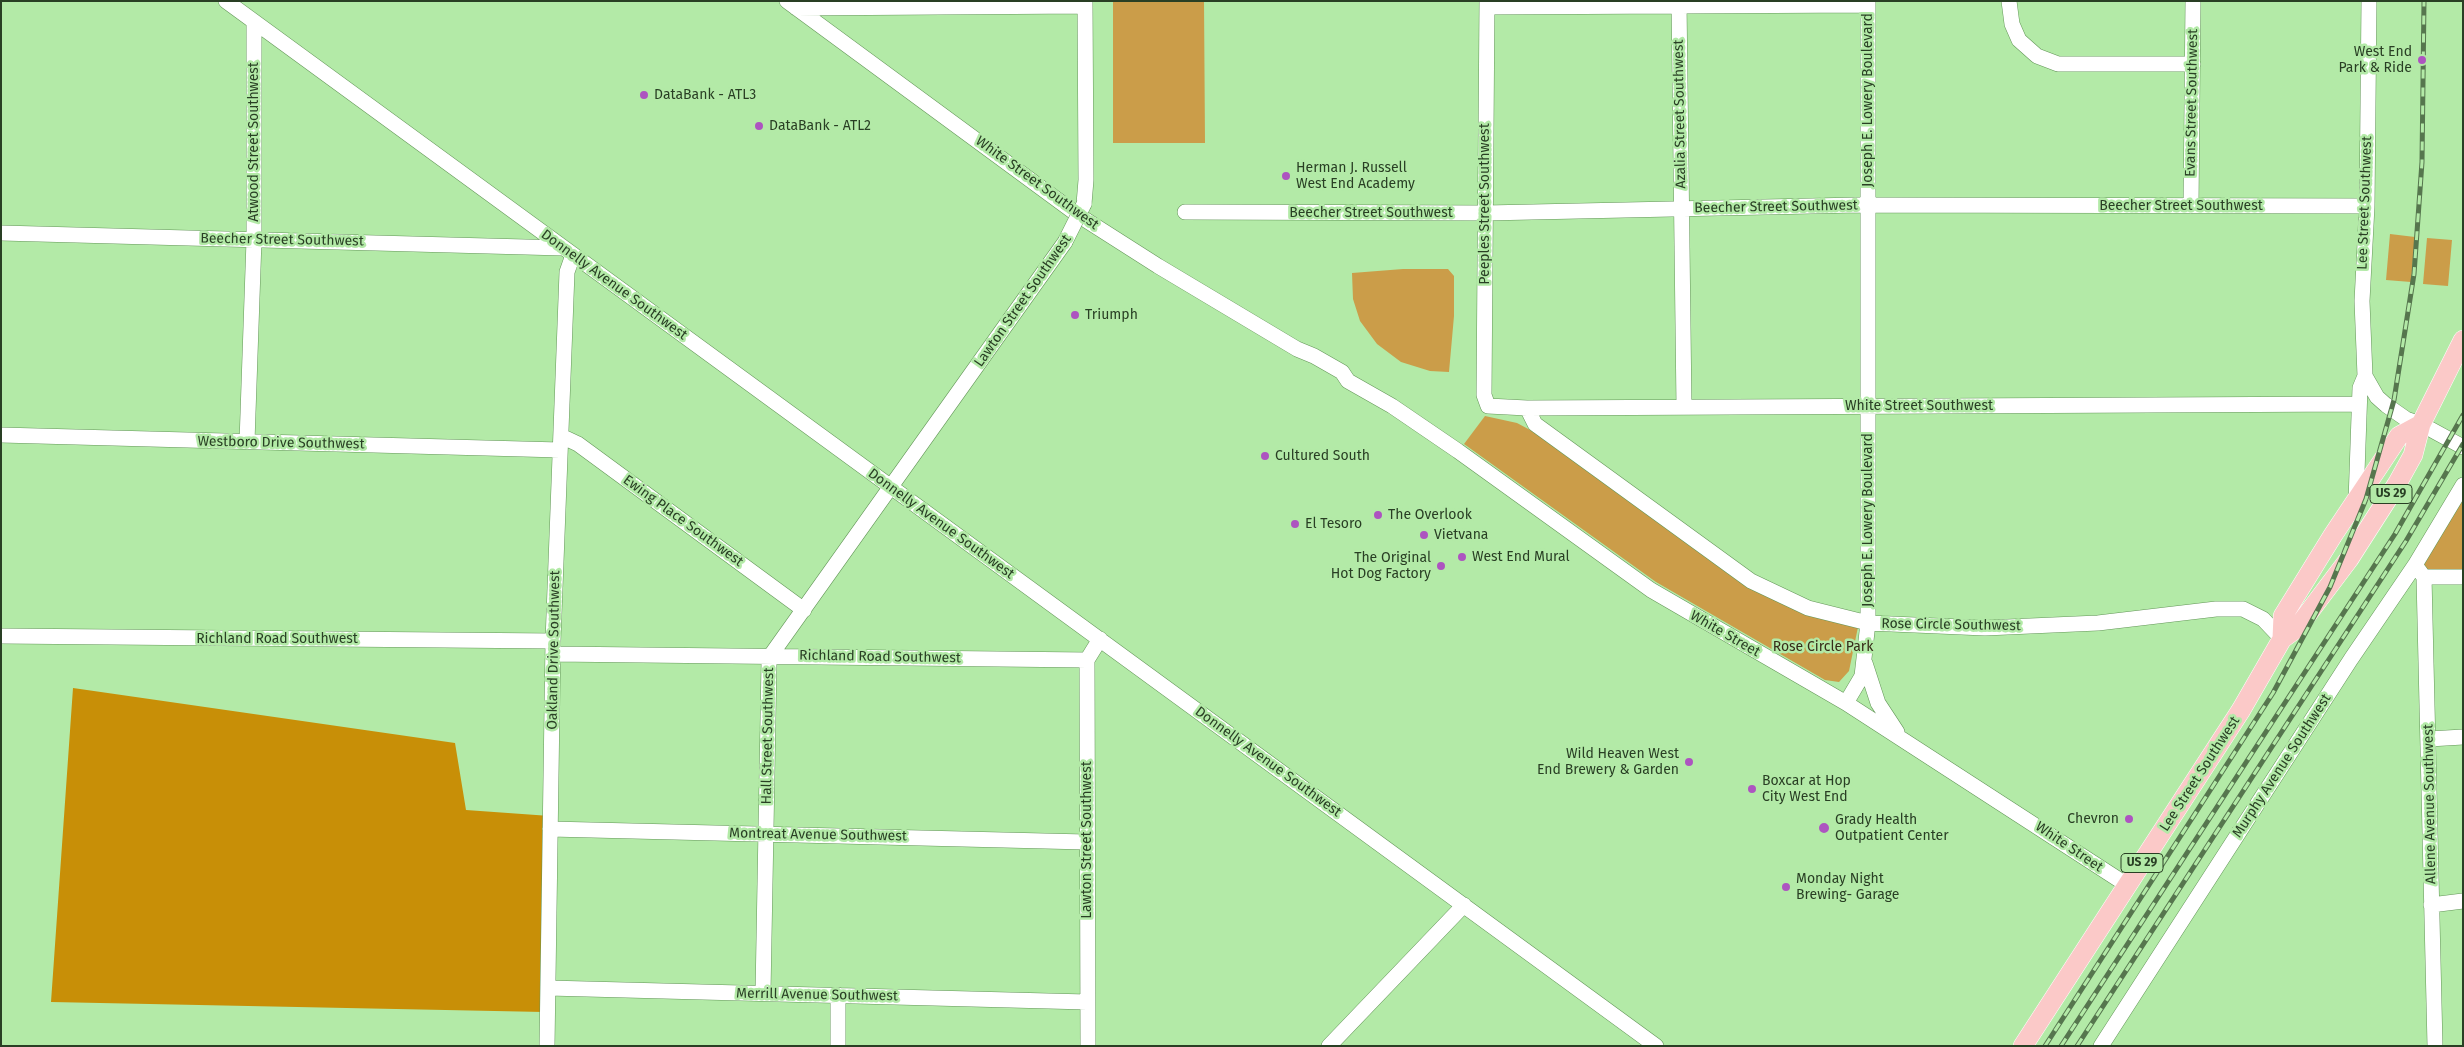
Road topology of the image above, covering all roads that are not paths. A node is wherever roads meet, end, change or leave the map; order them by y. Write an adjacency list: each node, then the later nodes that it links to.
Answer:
1 (226, 1): 10 (street, Donnelly Avenue Southwest)
2 (2009, 1): 11 (street)
3 (2193, 1): 11 (street, Evans Street Southwest)
4 (2369, 1): 14 (street, Lee Street Southwest)
5 (1868, 3): 8 (street); 12 (street, Joseph E. Lowery Boulevard)
6 (1085, 4): 9 (street); 35 (street, Lawton Street Southwest, bridge)
7 (1486, 4): 8 (street); 17 (street, Peeples Street Southwest)
8 (1679, 4): 15 (street, Azalia Street Southwest)
9 (792, 5): 28 (street, White Street Southwest)
10 (254, 22): 19 (street, Atwood Street Southwest); 20 (street, Donnelly Avenue Southwest)
11 (2192, 64): 13 (street, Evans Street Southwest)
12 (1868, 205): 13 (street, Beecher Street Southwest); 15 (street, Beecher Street Southwest); 26 (street, Joseph E. Lowery Boulevard)
13 (2191, 206): 14 (street, Beecher Street Southwest)
14 (2367, 206): 22 (street, Lee Street Southwest)
15 (1682, 210): 17 (street, Beecher Street Southwest); 25 (street, Azalia Street Southwest)
16 (1185, 212): 17 (street, Beecher Street Southwest)
17 (1486, 213): 24 (street, Peeples Street Southwest)
18 (1, 233): 19 (street, Beecher Street Southwest)
19 (254, 240): 20 (street, Beecher Street Southwest); 31 (street, Atwood Street Southwest)
20 (568, 251): 32 (street, Oakland Drive Southwest); 35 (street, Donnelly Avenue Southwest)
21 (2463, 340): 29 (main road, US 29)
22 (2366, 376): 23 (street, Lee Street Southwest); 29 (street)
23 (2355, 403): 26 (street, White Street Southwest); 36 (street, Lee Street Southwest)
24 (1488, 406): 27 (street, White Street Southwest)
25 (1684, 407): 26 (street, White Street Southwest); 27 (street, White Street Southwest)
26 (1868, 407): 40 (street, Joseph E. Lowery Boulevard)
27 (1527, 408): 40 (street, Rose Circle Southwest)
28 (1407, 416): 48 (street, White Street)
29 (2421, 424): 33 (street); 36 (main road, US 29); 43 (main road, Lee Street Southwest / US 29)
30 (1, 435): 31 (street, Westboro Drive Southwest)
31 (247, 442): 32 (street, Westboro Drive Southwest)
32 (560, 443): 39 (street, Ewing Place Southwest); 44 (street, Oakland Drive Southwest)
33 (2463, 447)
34 (2463, 485): 37 (street, Murphy Avenue Southwest)
35 (891, 488): 39 (street, Hall Street Southwest); 42 (street, Donnelly Avenue Southwest)
36 (2356, 501): 43 (main road, US 29)
37 (2420, 571): 38 (street); 51 (street, Allene Avenue Southwest); 69 (street, Murphy Avenue Southwest)
38 (2463, 577)
39 (804, 610): 45 (street, Hall Street Southwest)
40 (1868, 623): 43 (street, Rose Circle Southwest); 47 (street, Joseph E. Lowery Boulevard)
41 (1, 636): 44 (street, Richland Road Southwest)
42 (1100, 639): 46 (street); 57 (street, Donnelly Avenue Southwest)
43 (2282, 639): 55 (main road, Lee Street Southwest / US 29)
44 (553, 647): 45 (street, Richland Road Southwest); 52 (street, Oakland Drive Southwest)
45 (772, 655): 46 (street, Richland Road Southwest); 53 (street, Hall Street Southwest)
46 (1087, 660): 54 (street, Lawton Street Southwest)
47 (1864, 661): 48 (street, Joseph E. Lowery Boulevard); 50 (street)
48 (1846, 703): 50 (street, White Street)
49 (2463, 737): 51 (street)
50 (1900, 738): 55 (street, White Street)
51 (2428, 739): 58 (street, Allene Avenue Southwest)
52 (550, 829): 53 (street, Montreat Avenue Southwest); 59 (street, Oakland Drive Southwest)
53 (766, 834): 54 (street, Montreat Avenue Southwest); 60 (street, Hall Street Southwest)
54 (1086, 842): 62 (street, Lawton Street Southwest)
55 (2127, 885): 68 (main road, Lee Street Southwest / US 29)
56 (2463, 901): 58 (street)
57 (1464, 905): 66 (street); 67 (street, Donnelly Avenue Southwest)
58 (2431, 905): 70 (street, Allene Avenue Southwest)
59 (548, 988): 60 (street, Merrill Avenue Southwest); 63 (street, Oakland Drive Southwest)
60 (763, 993): 61 (street, Merrill Avenue Southwest)
61 (838, 995): 62 (street, Merrill Avenue Southwest); 64 (street)
62 (1087, 1002): 65 (street, Lawton Street Southwest)
63 (547, 1046)
64 (838, 1046)
65 (1088, 1046)
66 (1328, 1046)
67 (1656, 1046)
68 (2023, 1046)
69 (2101, 1046)
70 (2435, 1046)

